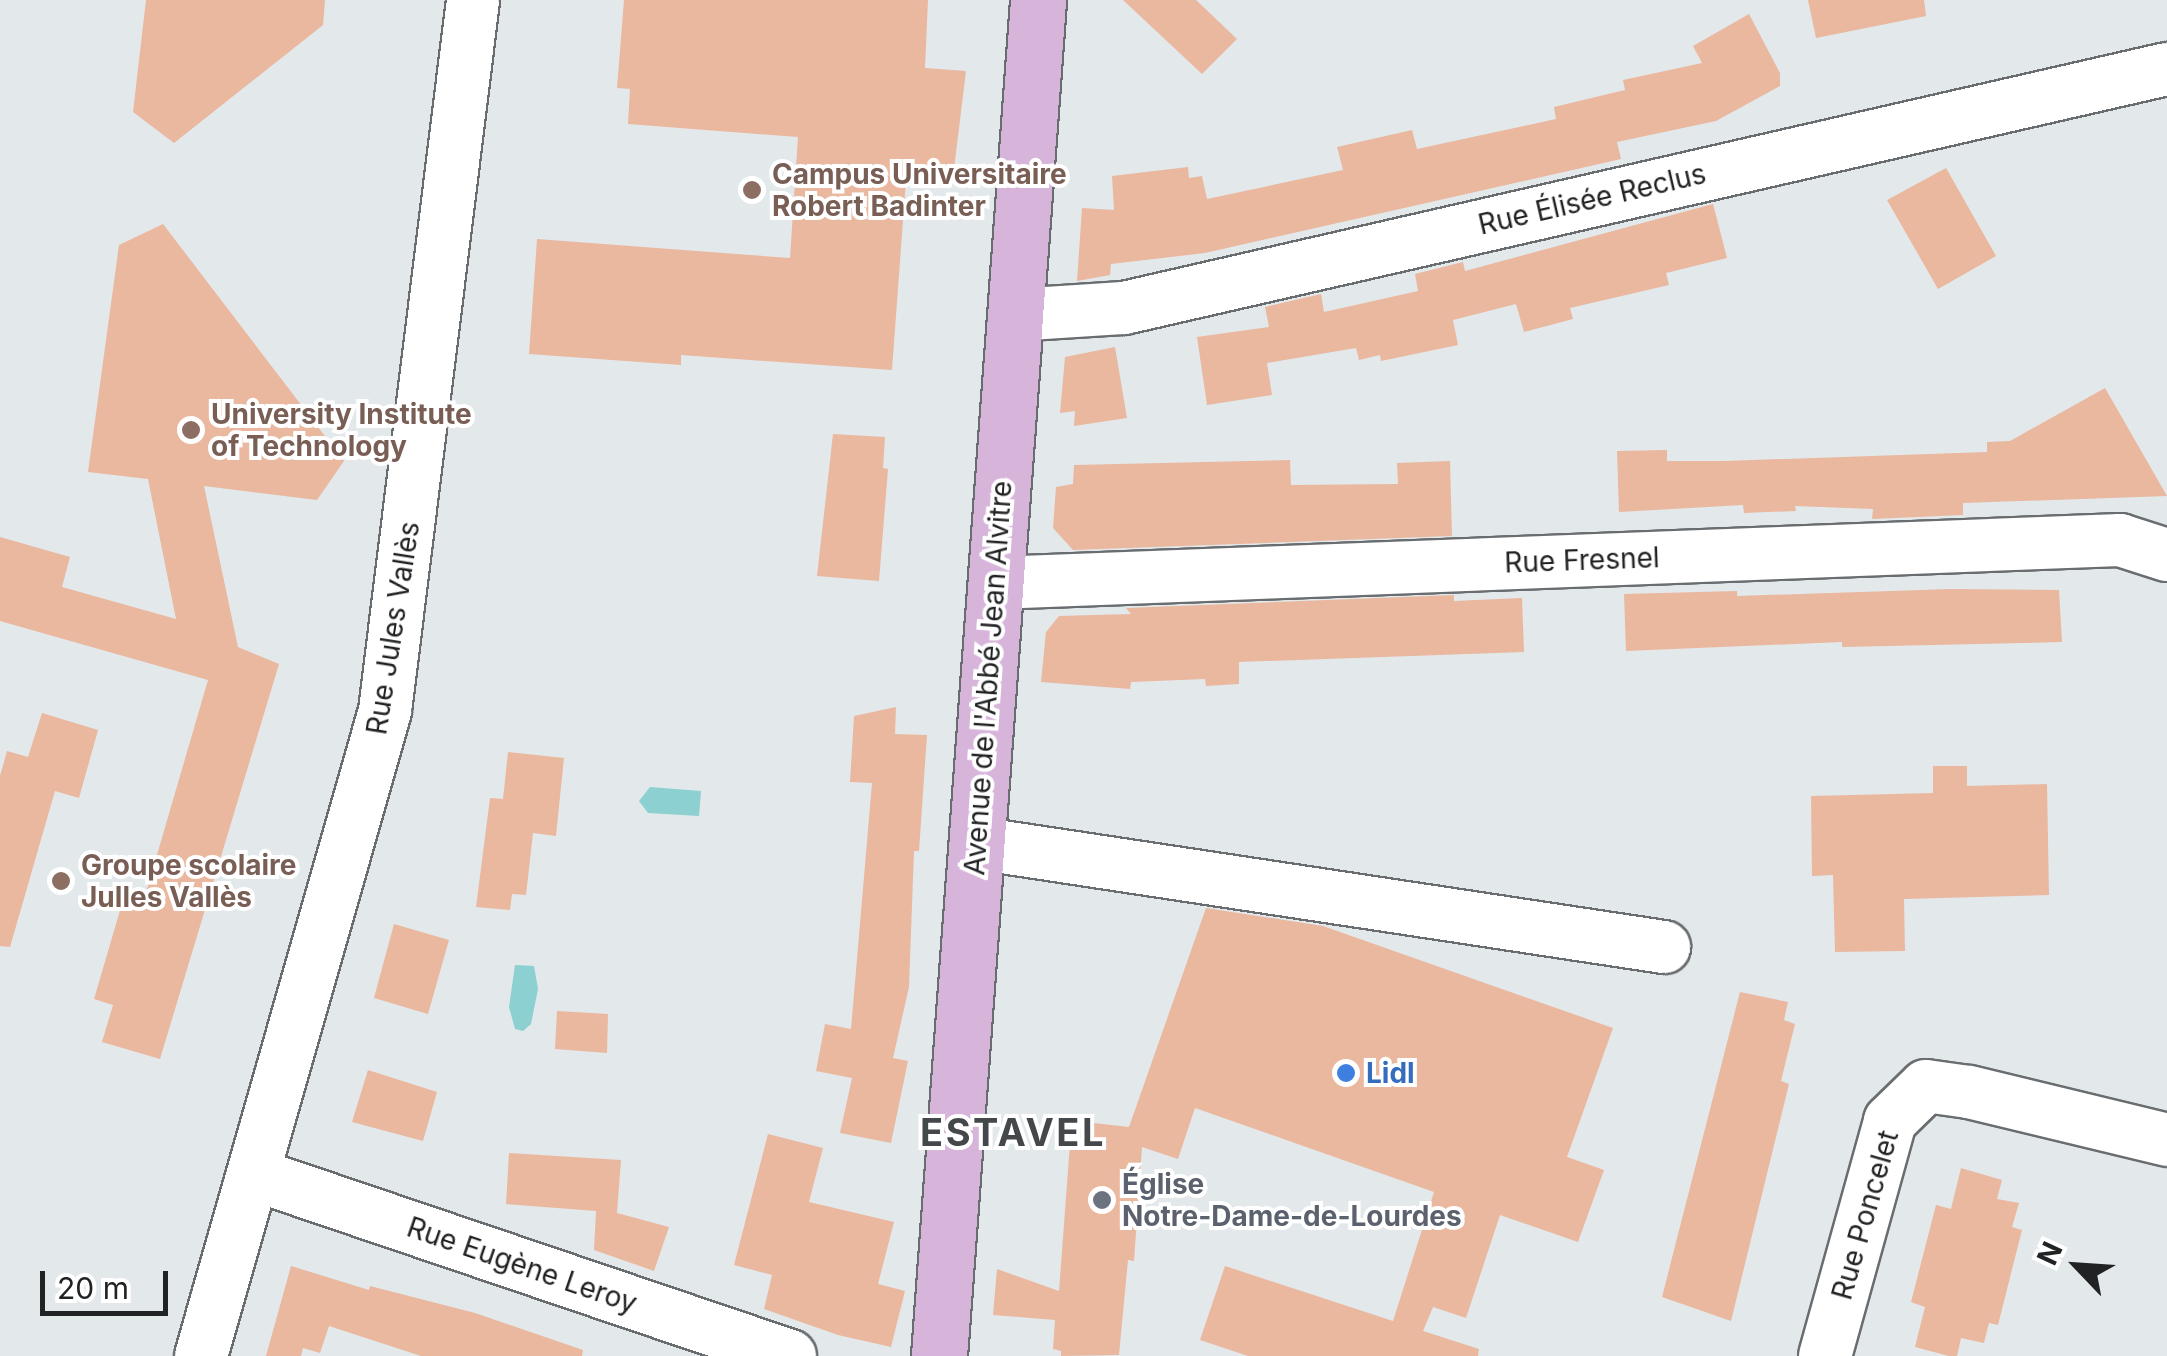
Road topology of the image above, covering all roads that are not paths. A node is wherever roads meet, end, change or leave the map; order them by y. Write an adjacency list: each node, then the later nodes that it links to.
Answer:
1 (474, 0): 10 (street, Rue Jules Vallès)
2 (1038, 0): 4 (main road, Avenue de l'Abbé Jean Alvitre)
3 (2167, 70): 4 (street, Rue Élisée Reclus)
4 (1015, 315): 6 (main road, Avenue de l'Abbé Jean Alvitre)
5 (2167, 555): 6 (street, Rue Fresnel)
6 (995, 582): 7 (main road, Avenue de l'Abbé Jean Alvitre)
7 (976, 844): 8 (street); 13 (main road, Avenue de l'Abbé Jean Alvitre)
8 (1664, 947)
9 (2167, 1140): 14 (street, Rue Poncelet)
10 (253, 1174): 11 (street, Rue Jules Vallès); 12 (street, Rue Eugène Leroy)
11 (200, 1356)
12 (790, 1356)
13 (939, 1356)
14 (1825, 1356)

